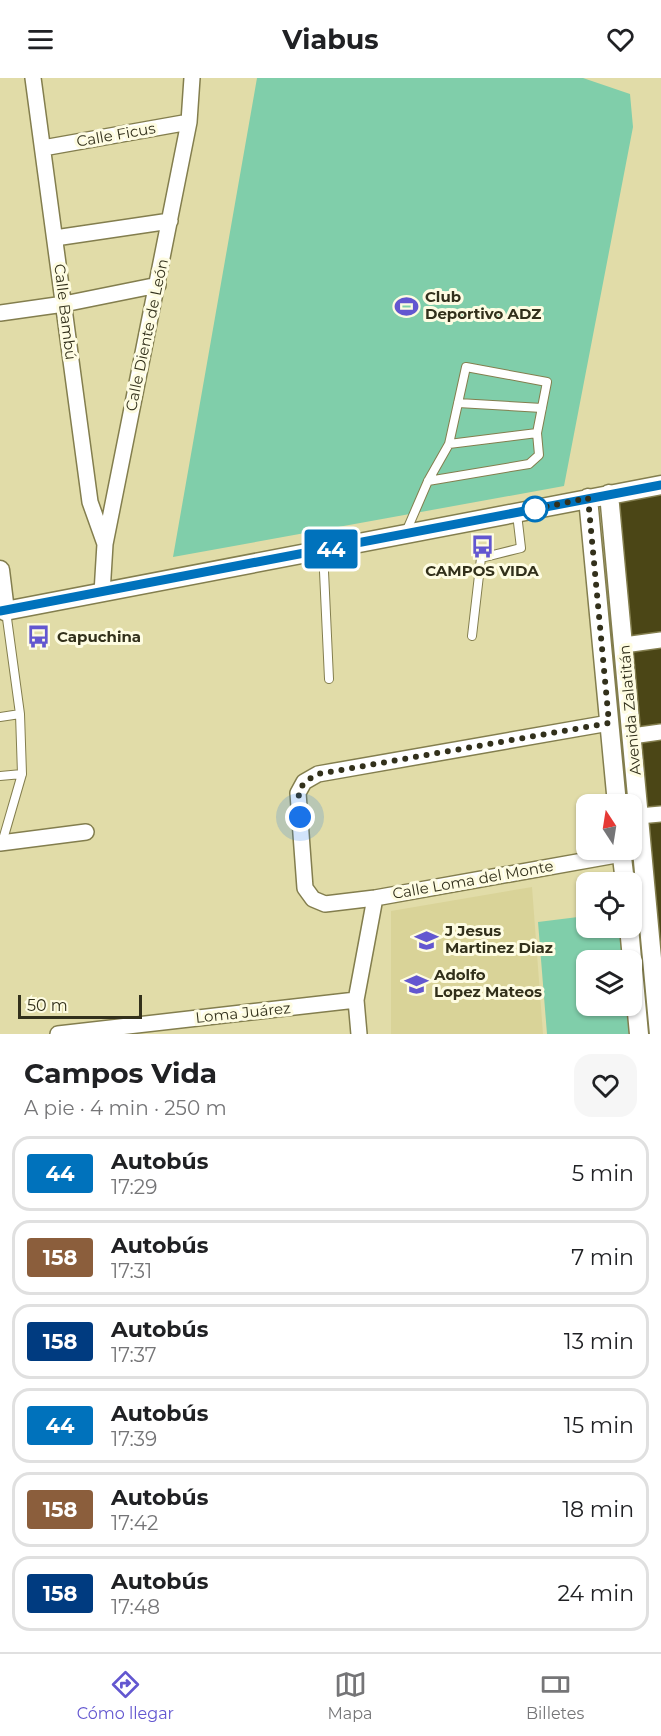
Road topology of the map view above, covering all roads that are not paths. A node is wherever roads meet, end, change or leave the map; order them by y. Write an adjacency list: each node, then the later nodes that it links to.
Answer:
1 (33, 78): 4 (street, Calle Bambú)
2 (192, 78): 3 (street, Calle Diente de León)
3 (189, 122): 4 (street, Calle Ficus); 5 (street, Calle Diente de León)
4 (43, 148): 6 (street, Calle Bambú)
5 (170, 221): 6 (street); 7 (street, Calle Diente de León)
6 (55, 238): 8 (street, Calle Bambú)
7 (158, 285): 8 (street); 20 (street, Calle Diente de León)
8 (64, 304): 9 (street); 20 (street, Calle Bambú)
9 (0, 314)
10 (458, 403): 11 (lane); 11 (lane); 13 (lane)
11 (542, 408): 12 (lane)
12 (537, 433): 13 (lane); 14 (lane)
13 (449, 444): 14 (lane)
14 (428, 481): 19 (lane)
15 (661, 485): 16 (street)
16 (609, 494): 17 (street); 27 (street, Avenida Zalatitán)
17 (588, 498): 18 (street); 31 (street, Avenida Zalatitán)
18 (517, 512): 19 (street); 25 (lane)
19 (405, 534): 21 (street)
20 (105, 544): 23 (street, Calle Diente de León)
21 (323, 550): 23 (street); 28 (lane)
22 (0, 570): 24 (street)
23 (102, 593): 24 (street)
24 (3, 611): 29 (lane)
25 (472, 636)
26 (661, 640): 27 (street)
27 (624, 645): 33 (street, Avenida Zalatitán)
28 (329, 679)
29 (20, 714): 30 (lane); 34 (lane)
30 (0, 717)
31 (609, 723): 36 (street, Avenida Zalatitán); 44 (street, Calle Loma del Monte)
32 (661, 732): 33 (street)
33 (632, 736): 37 (street, Avenida Zalatitán)
34 (22, 774): 35 (lane); 41 (lane)
35 (0, 776)
36 (616, 794)
37 (637, 794)
38 (661, 814): 39 (street)
39 (642, 816)
40 (86, 832): 41 (street)
41 (1, 843)
42 (642, 851): 46 (street, Avenida Zalatitán)
43 (576, 860): 44 (street, Calle Loma del Monte)
44 (375, 898): 47 (street)
45 (630, 938): 50 (street)
46 (658, 998): 51 (street, Avenida Zalatitán)
47 (356, 1000): 48 (street, Loma Juárez); 49 (street)
48 (58, 1034)
49 (359, 1034)
50 (639, 1034)
51 (659, 1034)

